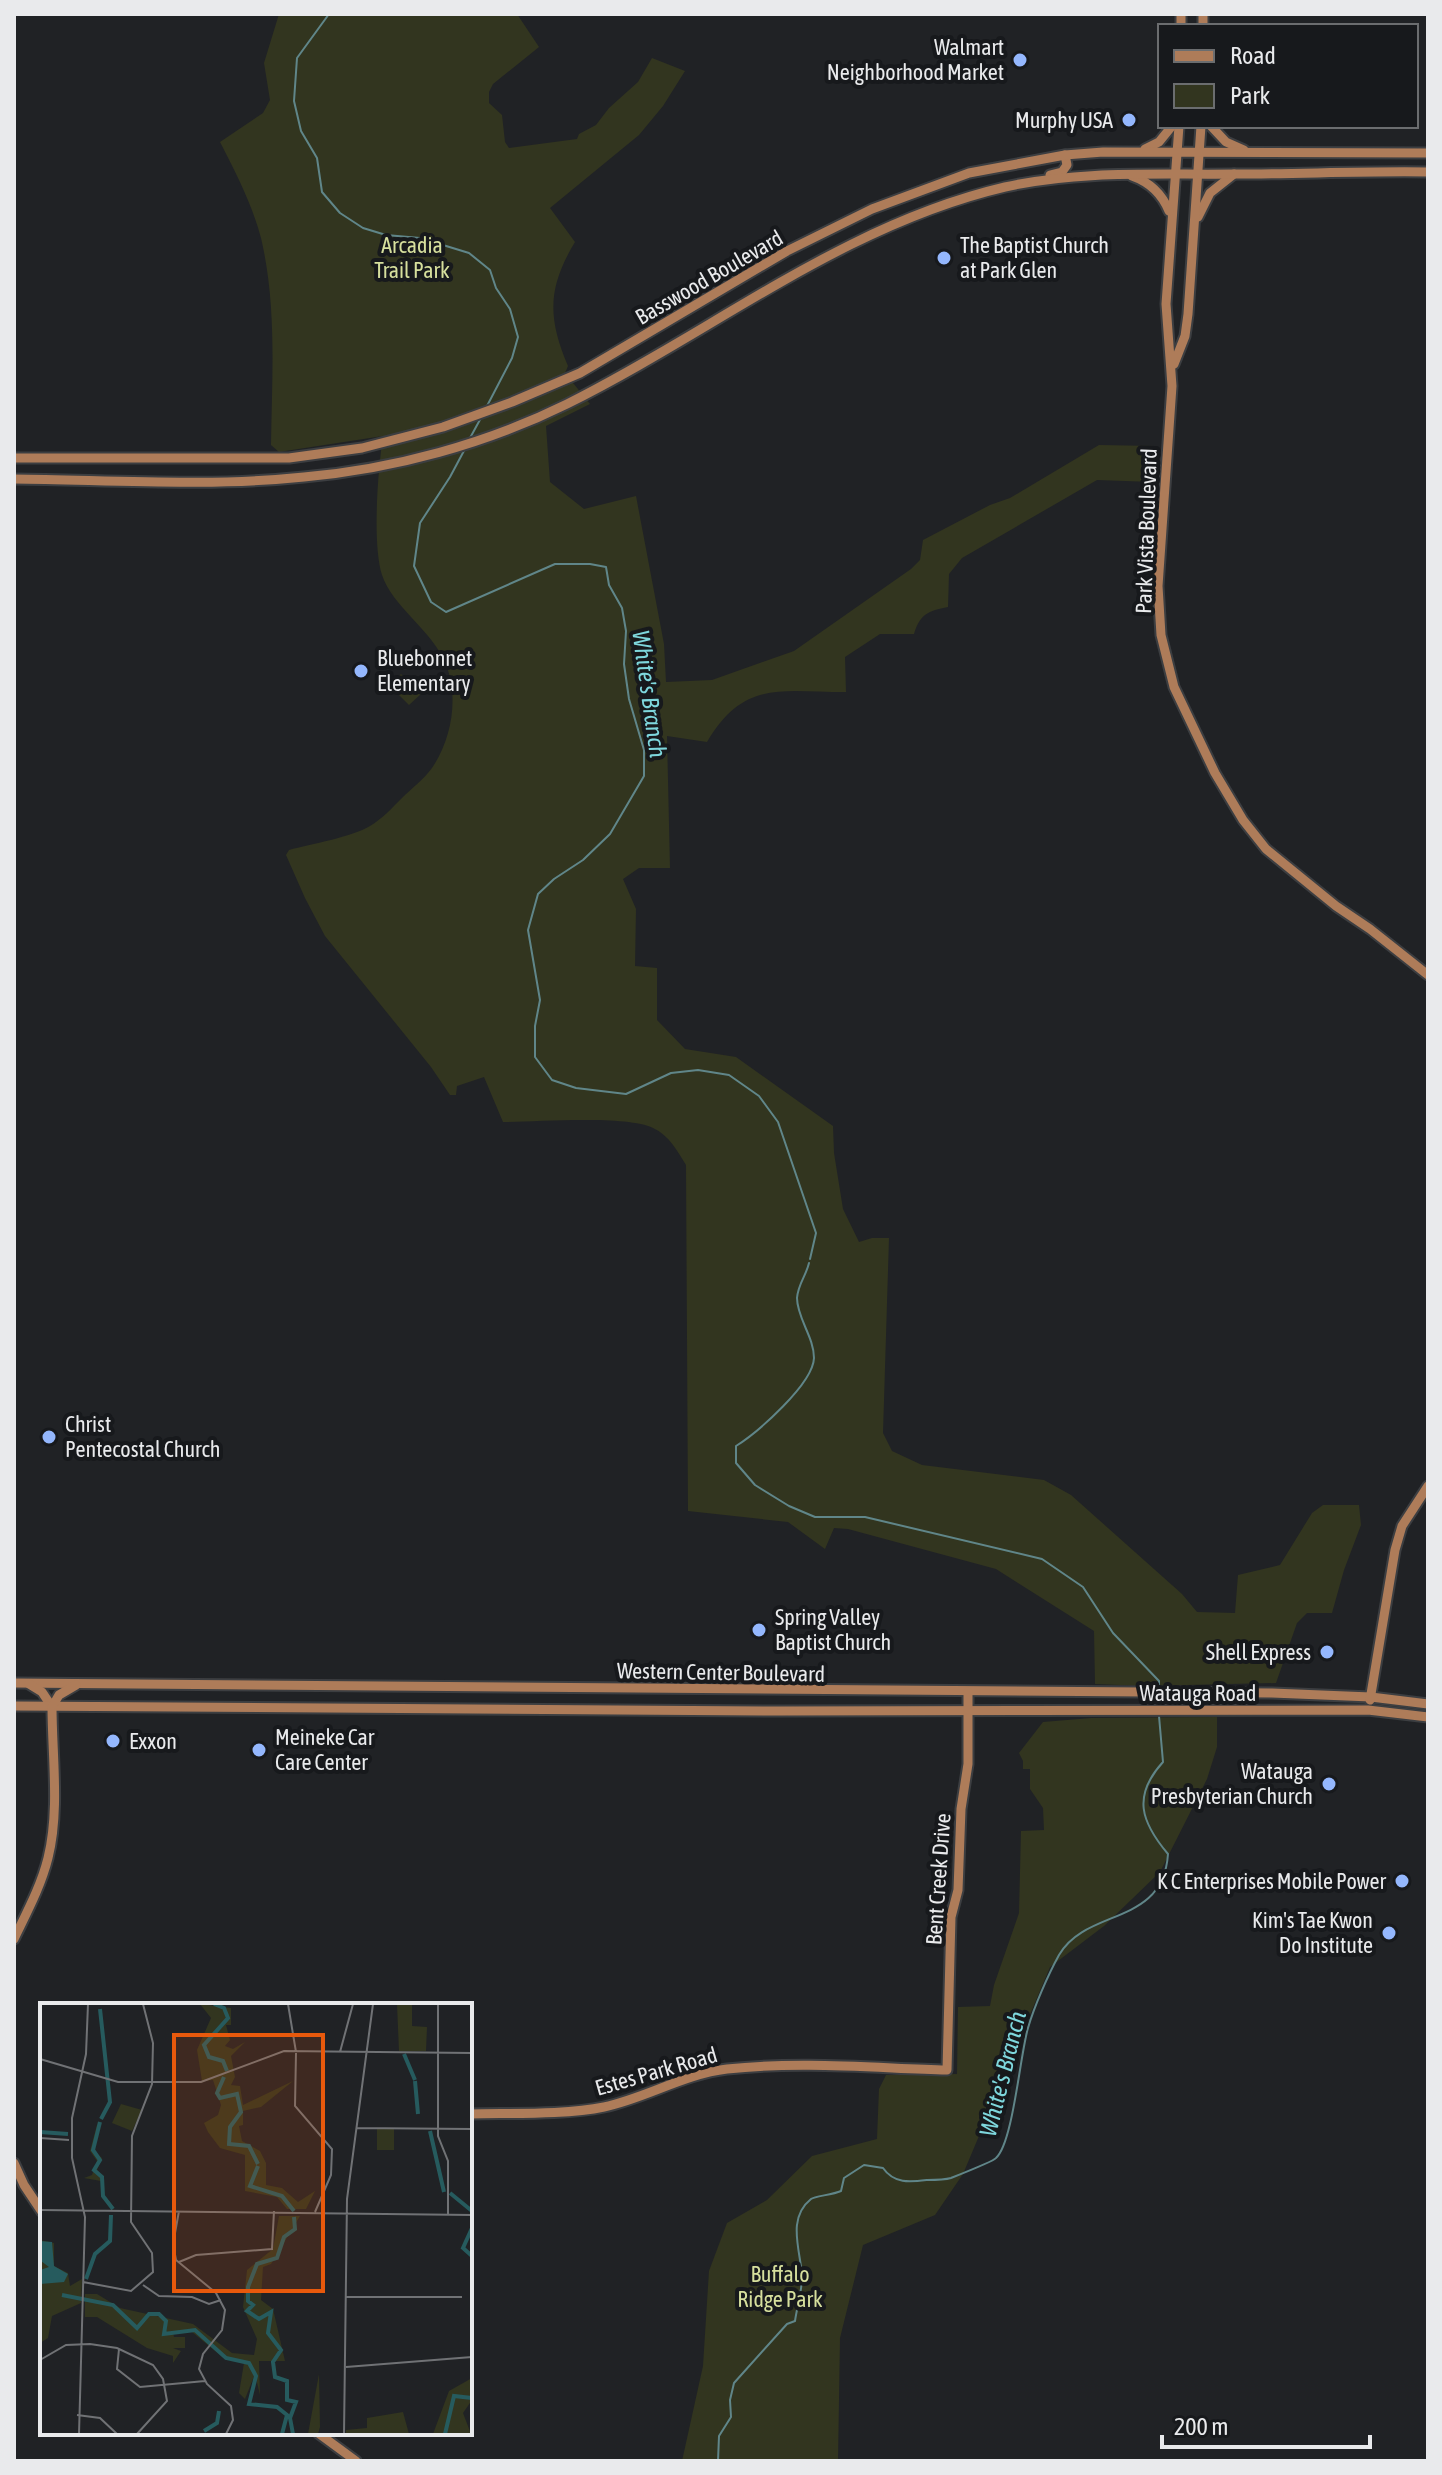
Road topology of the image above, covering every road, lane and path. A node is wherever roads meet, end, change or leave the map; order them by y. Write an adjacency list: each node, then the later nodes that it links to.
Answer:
1 (1170, 128): 5 (main road)
2 (1179, 128): 6 (main road, Park Vista Boulevard)
3 (1201, 128): 7 (main road, Park Vista Boulevard)
4 (1213, 128): 8 (main road)
5 (1141, 151): 6 (main road, Basswood Boulevard); 11 (main road, Basswood Boulevard)
6 (1177, 151): 7 (main road, Basswood Boulevard); 15 (main road, Park Vista Boulevard)
7 (1200, 151): 8 (main road, Basswood Boulevard); 16 (main road, Park Vista Boulevard)
8 (1247, 152): 9 (main road, Basswood Boulevard)
9 (1348, 153): 10 (main road, Basswood Boulevard); 12 (main road)
10 (1428, 153)
11 (1065, 155): 18 (main road); 22 (main road, Basswood Boulevard)
12 (1348, 172): 13 (main road, Basswood Boulevard); 17 (main road, Basswood Boulevard)
13 (1428, 172)
14 (1121, 173): 15 (main road, Basswood Boulevard); 18 (main road, Basswood Boulevard); 19 (main road)
15 (1175, 174): 16 (main road, Basswood Boulevard); 19 (main road, Park Vista Boulevard)
16 (1198, 174): 17 (main road, Basswood Boulevard); 20 (main road, Park Vista Boulevard)
17 (1234, 174): 20 (main road)
18 (1005, 188): 23 (main road, Basswood Boulevard)
19 (1170, 217): 21 (main road, Park Vista Boulevard)
20 (1194, 228): 21 (main road, Park Vista Boulevard)
21 (1172, 367): 24 (main road, Park Vista Boulevard)
22 (14, 458)
23 (14, 479)
24 (1428, 975)
25 (1428, 1486): 31 (main road)
26 (14, 1683): 27 (main road, Western Center Boulevard)
27 (28, 1683): 28 (main road, Western Center Boulevard); 34 (main road)
28 (78, 1684): 29 (main road, Western Center Boulevard); 34 (main road)
29 (968, 1692): 30 (main road, Western Center Boulevard); 36 (main road, Bent Creek Drive)
30 (1026, 1693): 31 (main road, Western Center Boulevard); 37 (main road)
31 (1371, 1697): 32 (main road, Western Center Boulevard); 35 (main road)
32 (1428, 1704)
33 (14, 1706): 34 (main road, Western Center Boulevard)
34 (52, 1707): 36 (main road, Western Center Boulevard); 39 (main road)
35 (1368, 1710): 37 (main road, Watauga Road); 38 (main road, Watauga Road)
36 (968, 1712): 37 (main road, Watauga Road); 40 (main road, Bent Creek Drive)
37 (1026, 1712)
38 (1428, 1717)
39 (14, 1939)
40 (947, 2070): 41 (main road, Estes Park Road)
41 (472, 2114)
42 (14, 2163): 43 (main road)
43 (38, 2200)
44 (321, 2435): 45 (main road)
45 (356, 2461)

